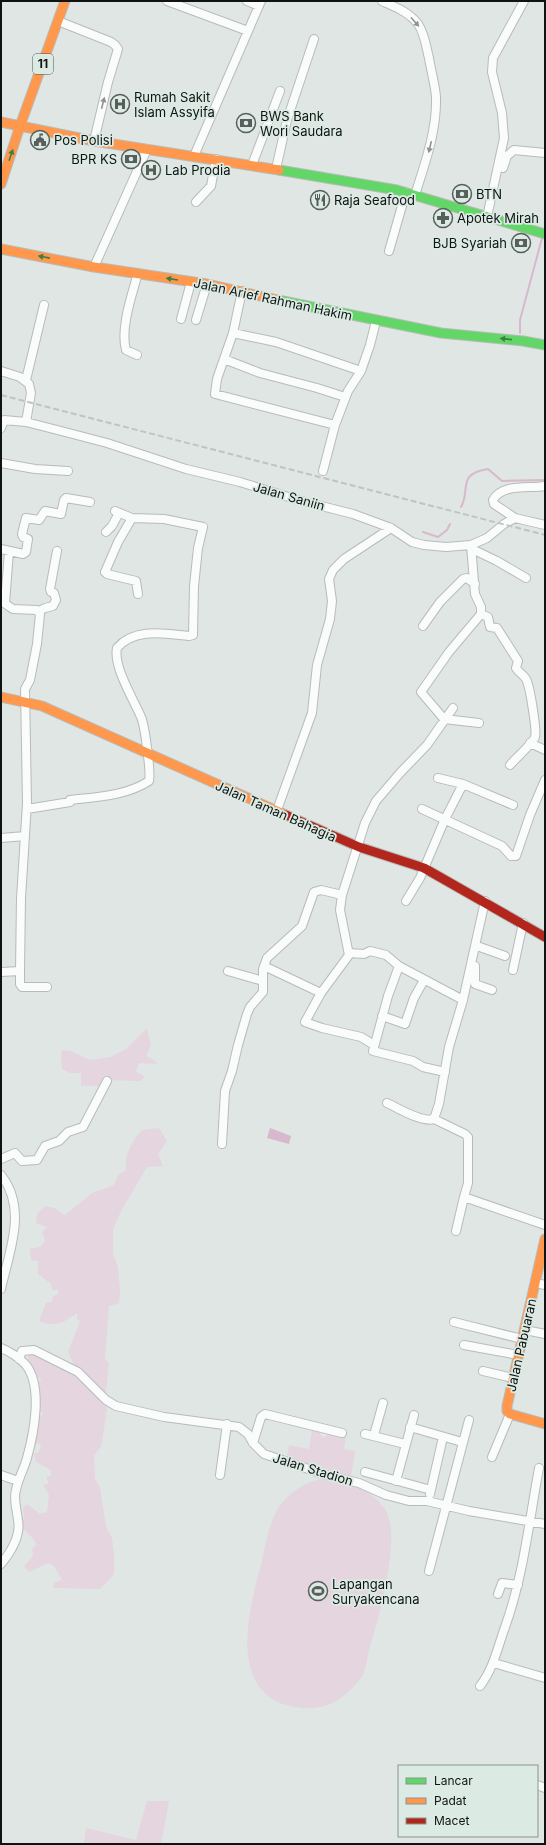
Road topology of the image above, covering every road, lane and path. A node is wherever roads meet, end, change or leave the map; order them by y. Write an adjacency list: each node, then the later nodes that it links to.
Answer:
1 (65, 1): 7 (main road, 11)
2 (166, 1): 8 (street)
3 (247, 1): 6 (street)
4 (382, 1): 22 (street, one-way to 22)
5 (524, 1): 20 (street)
6 (260, 3): 8 (street)
7 (58, 21): 12 (main road, 11); 13 (street, one-way to 7)
8 (248, 31): 16 (street)
9 (314, 39): 19 (street)
10 (280, 91): 18 (street)
11 (1, 122): 12 (main road)
12 (20, 126): 13 (main road); 21 (main road, one-way to 12)
13 (94, 141): 14 (main road)
14 (147, 149): 16 (main road); 28 (street)
15 (545, 153): 20 (street)
16 (194, 156): 17 (main road)
17 (216, 159): 18 (main road); 23 (street)
18 (252, 165): 19 (main road)
19 (276, 169): 22 (main road)
20 (495, 182): 24 (street)
21 (1, 184)
22 (411, 193): 24 (main road); 27 (street)
23 (196, 202)
24 (487, 217): 25 (main road)
25 (541, 232)
26 (1, 249): 28 (main road, Jalan Arief Rahman Hakim, one-way to 26)
27 (389, 251)
28 (94, 267): 29 (main road, Jalan Arief Rahman Hakim)
29 (138, 273): 30 (main road, Jalan Arief Rahman Hakim, one-way to 29); 39 (street)
30 (191, 282): 31 (main road, Jalan Arief Rahman Hakim); 34 (street)
31 (207, 284): 32 (main road, Jalan Arief Rahman Hakim); 35 (street)
32 (242, 291): 36 (main road, Jalan Arief Rahman Hakim); 37 (street)
33 (44, 305): 43 (street)
34 (181, 319)
35 (196, 320)
36 (376, 321): 38 (main road, Jalan Arief Rahman Hakim, one-way to 36); 42 (street)
37 (233, 333): 40 (street); 42 (street)
38 (545, 345)
39 (137, 355)
40 (224, 359): 44 (street); 47 (street)
41 (1, 371): 43 (street)
42 (360, 371): 44 (street)
43 (26, 380): 45 (street)
44 (345, 397): 47 (street)
45 (26, 422): 46 (street, Jalan Saniin); 56 (street, Jalan Saniin)
46 (2, 423)
47 (335, 425): 50 (street)
48 (1, 463): 49 (street)
49 (68, 471)
50 (322, 471)
51 (545, 486): 54 (street)
52 (90, 502): 59 (street)
53 (132, 518): 57 (street); 63 (street); 75 (street)
54 (515, 518): 55 (street); 58 (street, Jalan Saniin)
55 (545, 525)
56 (391, 528): 58 (street, Jalan Saniin); 83 (street)
57 (106, 532)
58 (472, 547): 61 (street); 62 (street)
59 (5, 550): 64 (street)
60 (57, 551): 65 (street)
61 (526, 578)
62 (475, 584): 66 (street); 67 (street)
63 (138, 594)
64 (3, 602): 65 (street)
65 (39, 611): 69 (street)
66 (481, 614): 71 (street); 73 (street)
67 (423, 626)
68 (1, 697): 69 (main road, Jalan Taman Bahagia)
69 (24, 701): 75 (main road, Jalan Taman Bahagia); 81 (street)
70 (453, 708): 71 (street)
71 (444, 719): 72 (street); 87 (street)
72 (480, 723)
73 (530, 743): 74 (street); 76 (street)
74 (545, 750)
75 (147, 753): 81 (street); 83 (main road, Jalan Taman Bahagia)
76 (510, 765)
77 (438, 778): 79 (street)
78 (545, 780): 84 (street)
79 (463, 784): 80 (street); 84 (street)
80 (514, 806)
81 (27, 809): 85 (street)
82 (422, 809): 84 (street)
83 (276, 810): 87 (main road, Jalan Taman Bahagia)
84 (445, 819): 88 (street)
85 (25, 836): 86 (street); 100 (street)
86 (1, 838)
87 (359, 847): 88 (main road, Jalan Taman Bahagia); 89 (street)
88 (424, 868): 90 (street); 91 (main road, Jalan Taman Bahagia)
89 (342, 895): 95 (street); 97 (street)
90 (406, 902)
91 (486, 902): 92 (main road, Jalan Taman Bahagia); 94 (street); 108 (street)
92 (524, 923): 93 (main road, Jalan Taman Bahagia); 99 (street)
93 (545, 937)
94 (477, 946): 96 (street); 106 (street)
95 (350, 954): 98 (street); 107 (street)
96 (505, 956)
97 (264, 966): 104 (street); 107 (street)
98 (399, 966): 103 (street); 109 (street)
99 (513, 970)
100 (20, 971): 101 (street); 105 (street)
101 (1, 972)
102 (228, 972): 104 (street)
103 (424, 980): 108 (street); 109 (street)
104 (263, 981): 115 (street)
105 (47, 987)
106 (492, 990)
107 (321, 993): 110 (street)
108 (463, 1000): 111 (street)
109 (382, 1016): 110 (street)
110 (374, 1045): 111 (street)
111 (445, 1072): 114 (street)
112 (108, 1081): 116 (street)
113 (387, 1103): 114 (street)
114 (434, 1119): 118 (street)
115 (222, 1144)
116 (1, 1159)
117 (1, 1175): 122 (street)
118 (464, 1197): 119 (street); 120 (street)
119 (545, 1225)
120 (456, 1231)
121 (545, 1239): 123 (main road, Jalan Pabuaran)
122 (3, 1269): 124 (street)
123 (540, 1284): 126 (main road, Jalan Pabuaran)
124 (1, 1289)
125 (454, 1322): 126 (street)
126 (524, 1334): 127 (street); 130 (main road, Jalan Pabuaran)
127 (545, 1334)
128 (464, 1345): 130 (street)
129 (1, 1348): 131 (street)
130 (518, 1355): 133 (main road, Jalan Pabuaran)
131 (19, 1359): 138 (street, Jalan Stadion); 153 (street)
132 (483, 1371): 133 (street)
133 (513, 1378): 135 (main road, Jalan Pabuaran)
134 (383, 1403): 143 (street)
135 (510, 1414): 139 (main road); 148 (street)
136 (414, 1415): 140 (street)
137 (469, 1420): 145 (street)
138 (227, 1424): 146 (street, Jalan Stadion); 152 (street)
139 (545, 1424)
140 (410, 1427): 144 (street); 147 (street)
141 (342, 1433): 146 (street)
142 (365, 1434): 143 (street)
143 (374, 1436): 147 (street)
144 (443, 1436): 145 (street); 155 (street)
145 (462, 1442): 157 (street)
146 (253, 1443): 156 (street, Jalan Stadion)
147 (405, 1444): 154 (street)
148 (492, 1457)
149 (539, 1468): 158 (street)
150 (365, 1472): 154 (street)
151 (1, 1475): 153 (street)
152 (220, 1475)
153 (18, 1481): 160 (street)
154 (396, 1481): 155 (street)
155 (430, 1490): 156 (street)
156 (427, 1501): 157 (street, Jalan Stadion)
157 (448, 1505): 158 (street, Jalan Stadion); 161 (street)
158 (529, 1521): 159 (street, Jalan Stadion); 162 (street)
159 (545, 1524)
160 (1, 1564)
161 (429, 1571)
162 (518, 1586): 163 (street); 164 (street)
163 (498, 1594)
164 (494, 1663): 165 (street); 166 (street)
165 (545, 1678)
166 (480, 1686)

